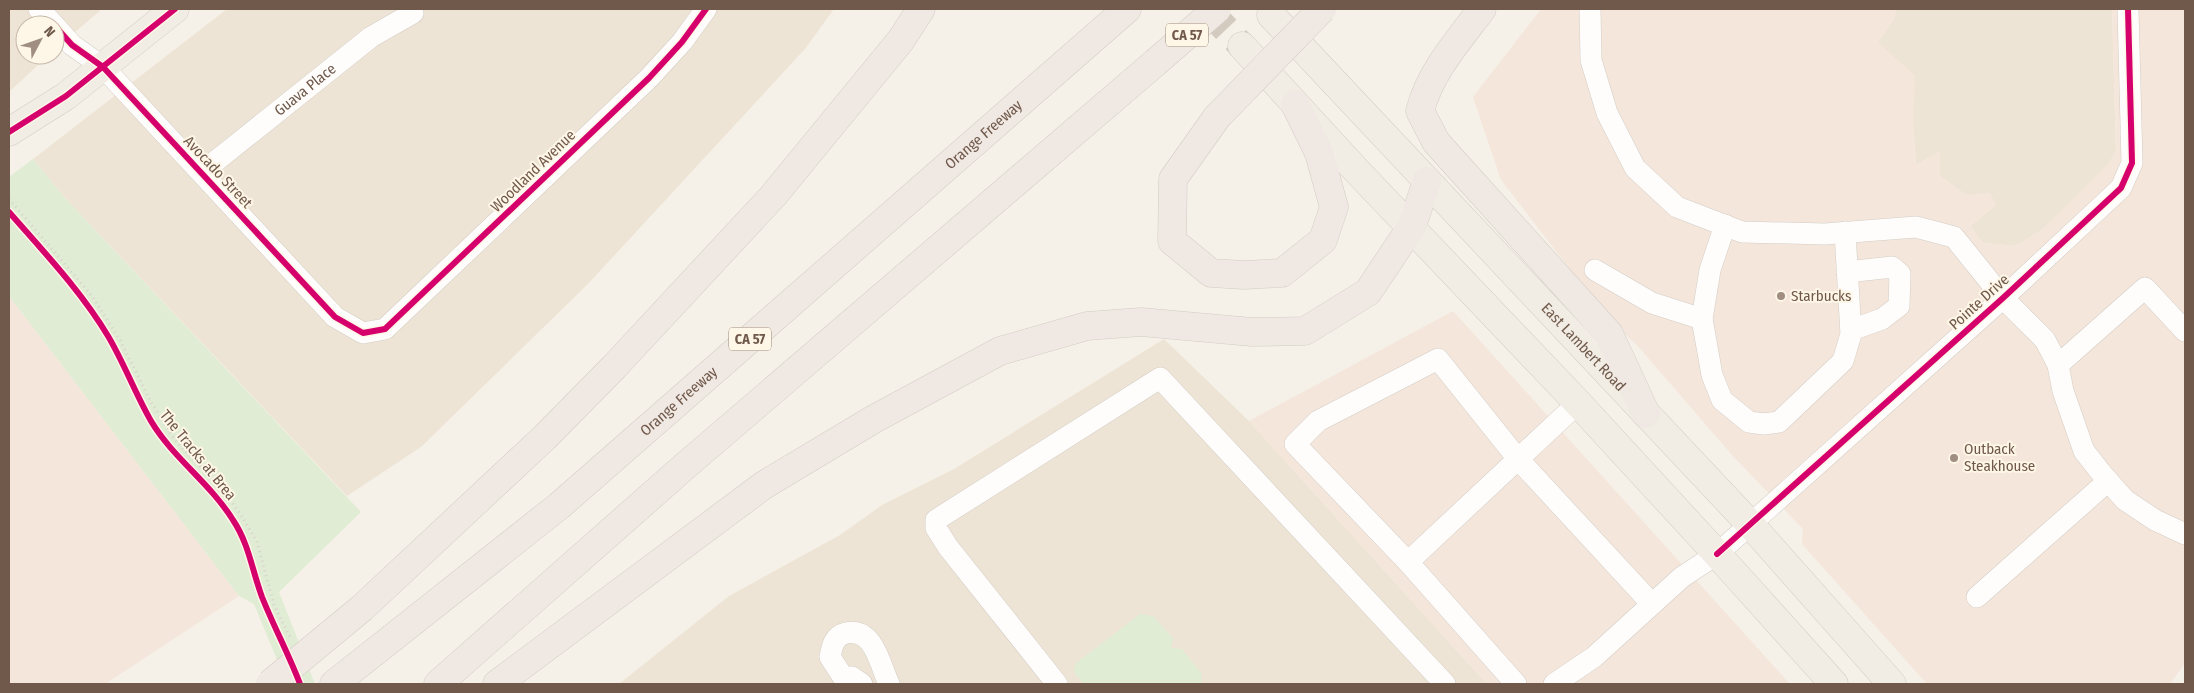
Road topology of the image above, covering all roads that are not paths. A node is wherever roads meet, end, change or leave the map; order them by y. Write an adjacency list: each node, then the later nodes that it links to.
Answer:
1 (175, 9): 14 (main road)
2 (706, 9): 28 (street, Woodland Avenue)
3 (921, 9): 42 (highway, bridge)
4 (1127, 9): 43 (highway, Orange Freeway / CA 57)
5 (1217, 9): 44 (highway, CA 57, bridge)
6 (1322, 9): 15 (highway, bridge)
7 (1482, 9): 31 (highway)
8 (1590, 9): 19 (street)
9 (2128, 9): 24 (street, Pointe Drive)
10 (413, 13): 17 (street, Guava Place)
11 (1271, 15): 18 (main road, East Lambert Road)
12 (65, 38): 14 (street, Avocado Street)
13 (1242, 46): 15 (main road)
14 (103, 67): 16 (main road); 17 (street, Avocado Street)
15 (1295, 104): 20 (main road)
16 (9, 132)
17 (202, 172): 28 (street, Avocado Street)
18 (1427, 181): 20 (highway); 31 (main road, East Lambert Road)
19 (1724, 225): 21 (street); 25 (street)
20 (1412, 226): 30 (main road); 45 (highway)
21 (1845, 232): 23 (street); 24 (street)
22 (1595, 270): 25 (street)
23 (1847, 272): 26 (street); 26 (street)
24 (2003, 298): 29 (street); 34 (street, Pointe Drive)
25 (1702, 319): 26 (street)
26 (1851, 330)
27 (2185, 331): 29 (street)
28 (363, 333)
29 (2058, 365): 33 (street)
30 (1578, 403): 32 (street); 36 (main road)
31 (1646, 414): 34 (main road, East Lambert Road)
32 (1518, 459): 37 (street); 37 (street); 39 (street)
33 (2108, 481): 35 (street); 38 (street)
34 (1750, 524): 36 (street, Pointe Drive); 52 (main road, East Lambert Road)
35 (2185, 534)
36 (1717, 554): 39 (street, Pointe Drive); 51 (main road)
37 (1408, 562): 49 (street)
38 (1977, 597)
39 (1652, 604): 50 (street, Pointe Drive)
40 (877, 656): 41 (street); 41 (street); 46 (street)
41 (857, 681)
42 (270, 684)
43 (334, 684)
44 (438, 684)
45 (497, 684)
46 (889, 684)
47 (1057, 684): 48 (street)
48 (1445, 684)
49 (1516, 684)
50 (1554, 684)
51 (1834, 684)
52 (1892, 684)

